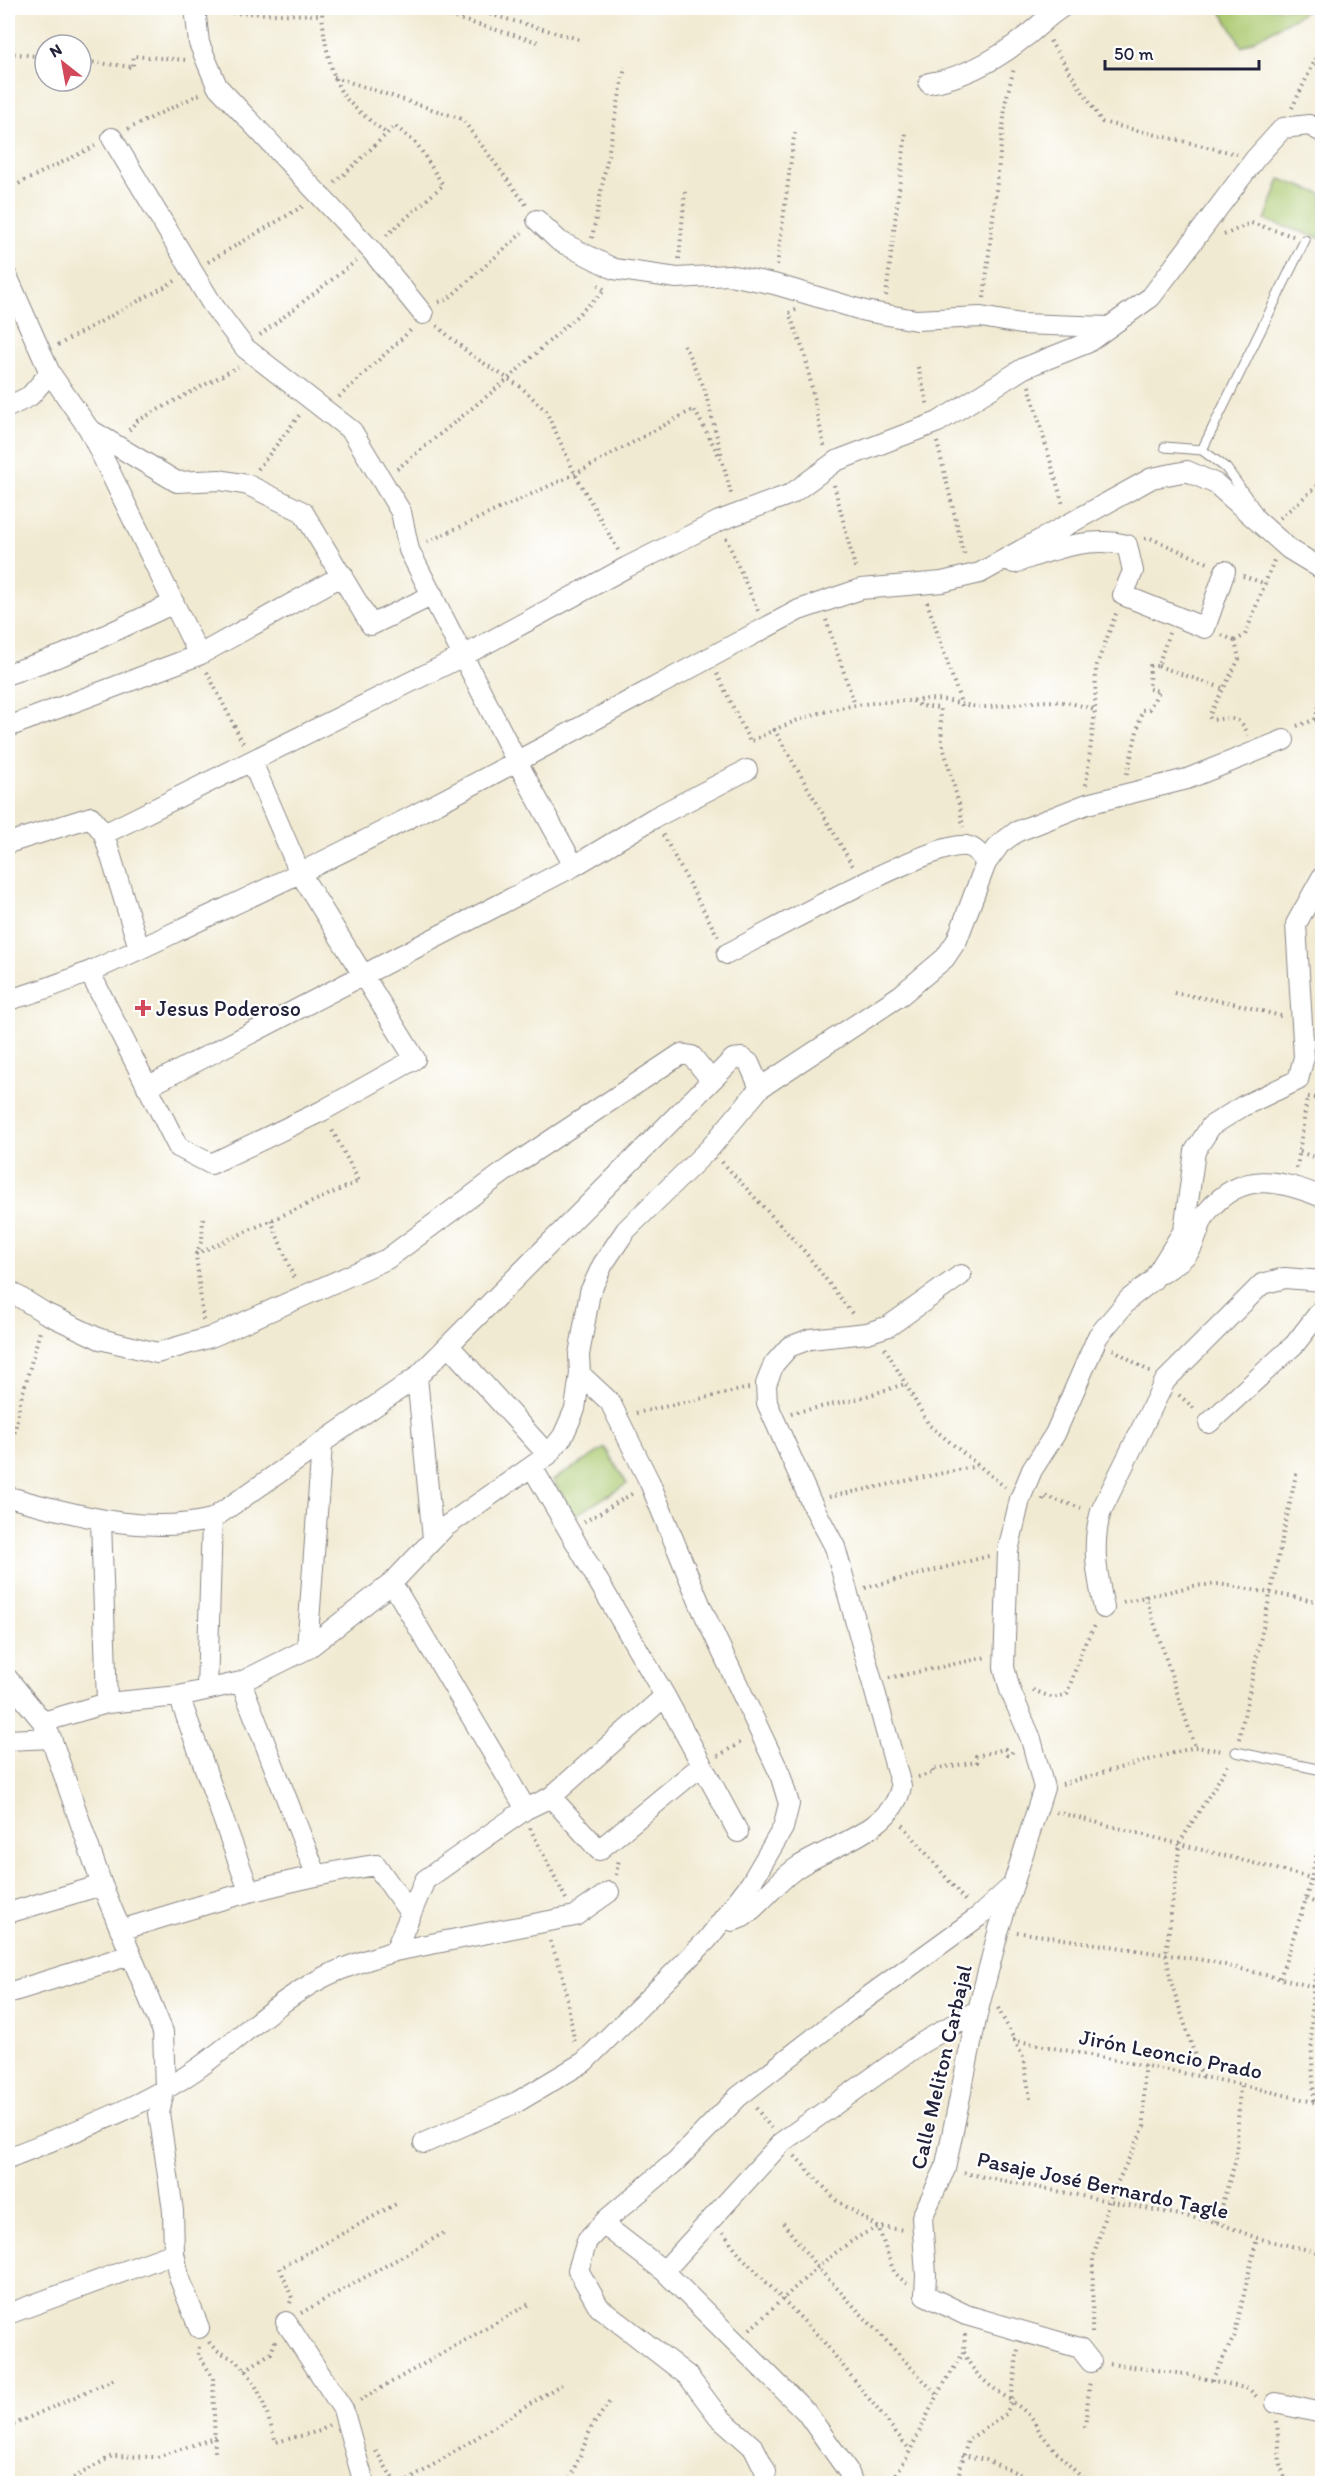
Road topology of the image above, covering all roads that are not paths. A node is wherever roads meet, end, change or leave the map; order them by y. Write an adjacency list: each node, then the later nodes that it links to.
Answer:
1 (195, 8): 9 (street)
2 (1061, 8): 3 (street)
3 (929, 83)
4 (1323, 132): 10 (street)
5 (112, 138): 21 (street)
6 (537, 220): 10 (street)
7 (1305, 240): 15 (lane)
8 (8, 278): 11 (street)
9 (423, 314)
10 (1109, 327): 24 (street)
11 (51, 373): 12 (street); 13 (street)
12 (8, 407)
13 (89, 429): 19 (street); 22 (street)
14 (1165, 447): 15 (lane)
15 (1202, 450): 16 (lane)
16 (1268, 528): 17 (street); 20 (street)
17 (1323, 569)
18 (1225, 571): 20 (street)
19 (343, 575): 21 (street); 23 (street)
20 (974, 575): 28 (street)
21 (433, 595): 24 (street)
22 (174, 603): 23 (street); 25 (street)
23 (199, 655): 26 (street)
24 (465, 655): 28 (street); 29 (street)
25 (8, 674)
26 (8, 727)
27 (1284, 740): 33 (street)
28 (516, 760): 34 (street); 35 (street)
29 (252, 762): 31 (street); 35 (street)
30 (747, 770): 34 (street)
31 (104, 834): 32 (street); 37 (street)
32 (8, 843)
33 (986, 863): 38 (street); 44 (street)
34 (574, 866): 40 (street)
35 (300, 873): 37 (street); 40 (street)
36 (1323, 877): 47 (street)
37 (139, 948): 39 (street)
38 (727, 954)
39 (90, 974): 41 (street); 43 (street)
40 (364, 976): 43 (street); 43 (street)
41 (8, 1000)
42 (711, 1080): 44 (street); 49 (street); 51 (street)
43 (147, 1088)
44 (760, 1088): 52 (street)
45 (1323, 1197): 47 (street)
46 (961, 1275): 86 (street)
47 (1153, 1280): 80 (street, Calle Meliton Carbajal)
48 (1323, 1281): 63 (street)
49 (8, 1290)
50 (1323, 1309): 54 (street)
51 (450, 1347): 53 (street); 56 (street)
52 (580, 1374): 56 (street); 86 (street)
53 (417, 1377): 55 (street); 61 (street)
54 (1209, 1423)
55 (321, 1445): 59 (street); 64 (street)
56 (548, 1455): 57 (street)
57 (532, 1467): 61 (street); 69 (street)
58 (8, 1497): 60 (street)
59 (212, 1519): 60 (street); 67 (street)
60 (101, 1520): 70 (street)
61 (433, 1539): 62 (street)
62 (392, 1583): 64 (street); 77 (street)
63 (1104, 1608)
64 (307, 1649): 66 (street)
65 (8, 1679): 71 (street)
66 (241, 1682): 67 (street); 79 (street)
67 (207, 1690): 68 (street)
68 (179, 1696): 70 (street); 82 (street)
69 (665, 1696): 74 (street); 76 (street)
70 (106, 1703): 71 (street)
71 (47, 1730): 72 (street); 81 (street)
72 (8, 1740)
73 (1236, 1752): 75 (lane)
74 (702, 1765): 76 (street); 78 (street)
75 (1323, 1770)
76 (551, 1797): 77 (street)
77 (524, 1811): 85 (street)
78 (738, 1832)
79 (316, 1874): 82 (street); 85 (street)
80 (1015, 1883): 91 (street, Calle Meliton Carbajal); 95 (street)
81 (102, 1885): 84 (street); 87 (street)
82 (249, 1891): 87 (street)
83 (609, 1892): 88 (street)
84 (8, 1913)
85 (410, 1913): 88 (street)
86 (725, 1917): 93 (street)
87 (121, 1930): 89 (street)
88 (395, 1951): 92 (street)
89 (130, 1955): 90 (street); 92 (street)
90 (8, 1993)
91 (978, 2010): 97 (street); 101 (street, Calle Meliton Carbajal)
92 (165, 2088): 94 (street); 96 (street)
93 (424, 2143)
94 (8, 2158)
95 (603, 2224): 97 (street); 105 (street)
96 (174, 2253): 98 (street); 100 (street)
97 (664, 2271): 106 (street)
98 (8, 2314)
99 (286, 2322): 104 (street)
100 (199, 2328)
101 (1091, 2362)
102 (1276, 2403): 103 (street)
103 (1323, 2413)
104 (363, 2482)
105 (763, 2484)
106 (854, 2484)

